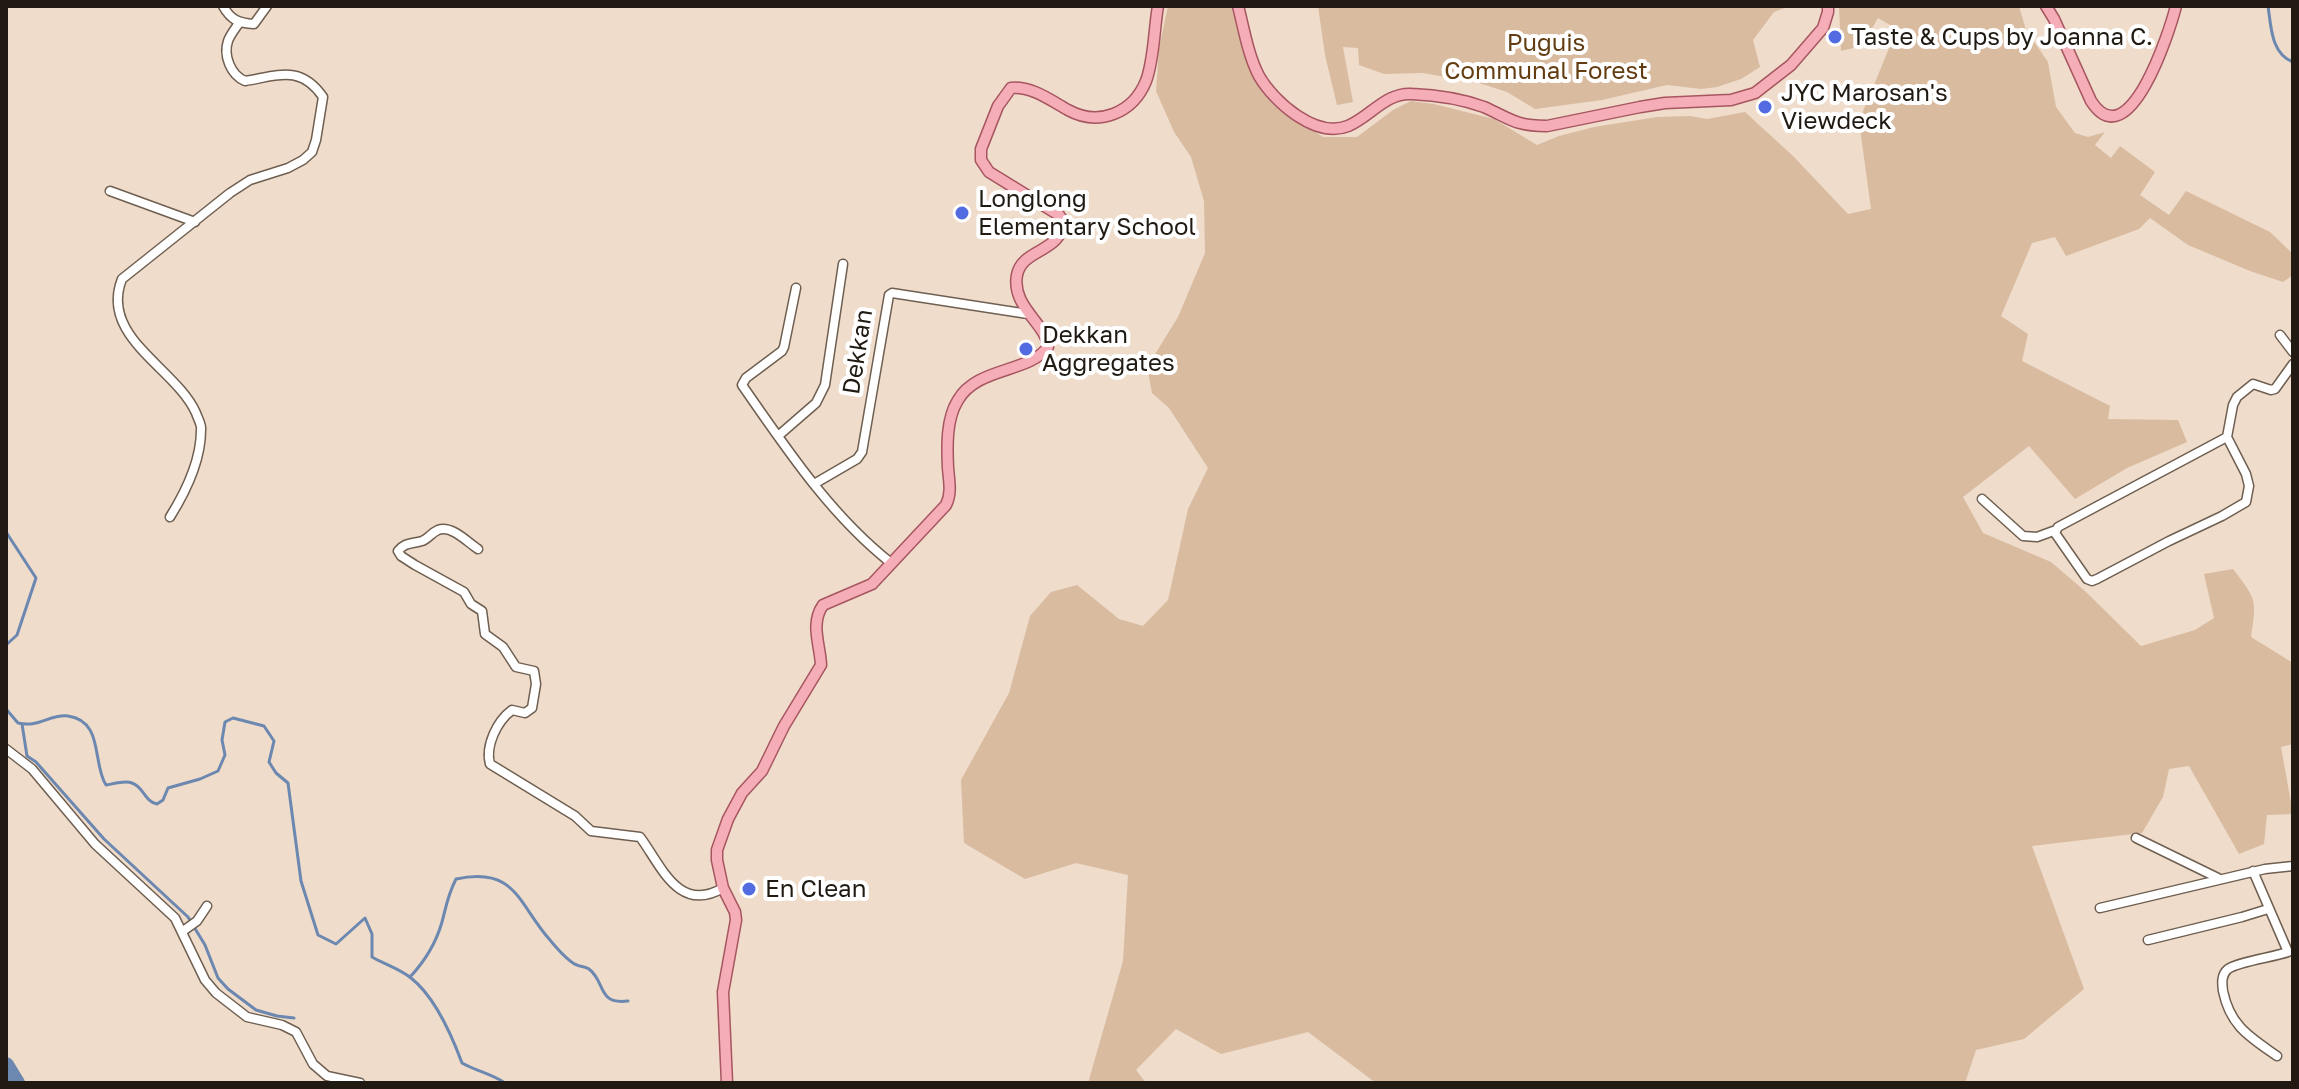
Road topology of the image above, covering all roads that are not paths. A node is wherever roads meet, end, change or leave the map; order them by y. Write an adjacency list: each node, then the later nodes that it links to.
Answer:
1 (223, 6): 8 (street)
2 (267, 6): 8 (street)
3 (1158, 6): 13 (main road)
4 (1238, 6): 5 (main road)
5 (1828, 6)
6 (2046, 6): 7 (main road)
7 (2176, 6)
8 (239, 23): 10 (street)
9 (110, 191): 10 (street)
10 (195, 222): 21 (street)
11 (843, 264): 17 (street)
12 (796, 288): 17 (street)
13 (1028, 314): 19 (street, Dekkan); 24 (main road)
14 (2280, 335): 15 (street)
15 (2293, 352)
16 (2293, 364): 18 (street)
17 (778, 436): 19 (street)
18 (2227, 437): 22 (street); 22 (street)
19 (814, 484): 24 (street)
20 (1982, 499): 22 (street)
21 (170, 517)
22 (2056, 530)
23 (478, 549): 30 (street)
24 (891, 563): 30 (main road)
25 (6, 749): 34 (street)
26 (2136, 838): 29 (street)
27 (2293, 866): 28 (street)
28 (2253, 871): 29 (street); 33 (street)
29 (2220, 879): 32 (street)
30 (723, 888): 38 (main road)
31 (207, 906): 34 (street)
32 (2100, 908)
33 (2268, 909): 35 (street); 36 (street)
34 (189, 926): 37 (street)
35 (2148, 940)
36 (2277, 1056)
37 (360, 1083)
38 (727, 1083)

